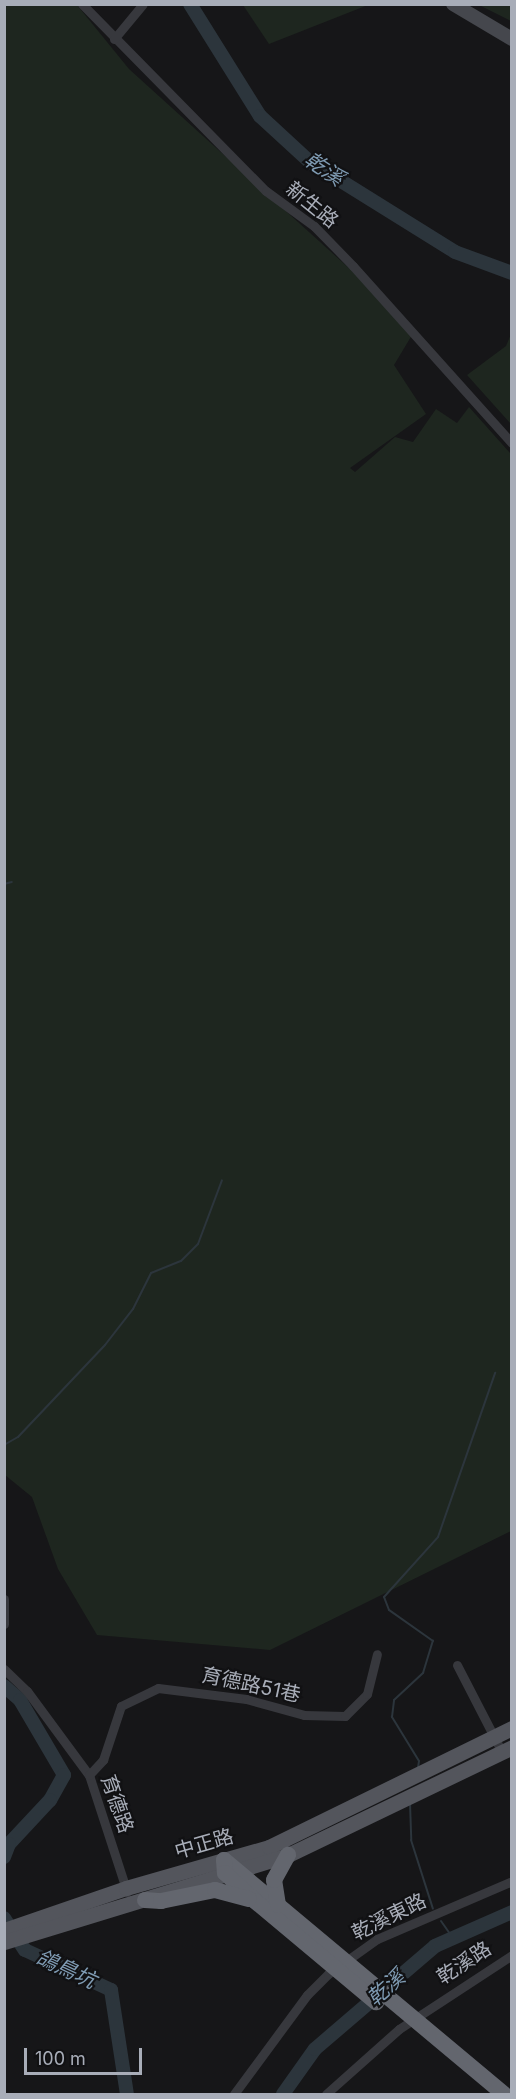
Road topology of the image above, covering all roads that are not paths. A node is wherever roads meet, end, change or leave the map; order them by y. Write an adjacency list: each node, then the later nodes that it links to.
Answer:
1 (82, 4): 4 (street, 新生路)
2 (143, 4): 4 (street)
3 (453, 4): 5 (street)
4 (114, 39): 6 (street, 新生路)
5 (512, 39)
6 (512, 443)
7 (4, 1599): 8 (street)
8 (4, 1624)
9 (377, 1654): 15 (street, 育德路51巷)
10 (457, 1665): 13 (street)
11 (4, 1669): 15 (street, 育德路)
12 (512, 1728): 13 (main road)
13 (494, 1737): 14 (street); 17 (main road, 中正路)
14 (507, 1750): 16 (main road, 中正路)
15 (89, 1775): 19 (street, 育德路)
16 (288, 1855): 17 (main road, 中正路); 22 (highway)
17 (229, 1867): 19 (main road, 中正路); 20 (highway); 21 (main road, 中正路); 22 (highway)
18 (512, 1881): 28 (street, 乾溪東路)
19 (126, 1888): 21 (street, 育德路); 24 (main road, 中正路)
20 (255, 1901): 21 (highway); 27 (highway)
21 (138, 1902): 24 (main road, 中正路)
22 (279, 1906): 27 (highway)
23 (4, 1930): 24 (main road)
24 (23, 1930): 25 (main road)
25 (4, 1942)
26 (512, 1955): 29 (street, 乾溪路)
27 (331, 1957): 30 (highway); 31 (highway)
28 (234, 2094)
29 (326, 2094)
30 (491, 2094)
31 (504, 2094)

